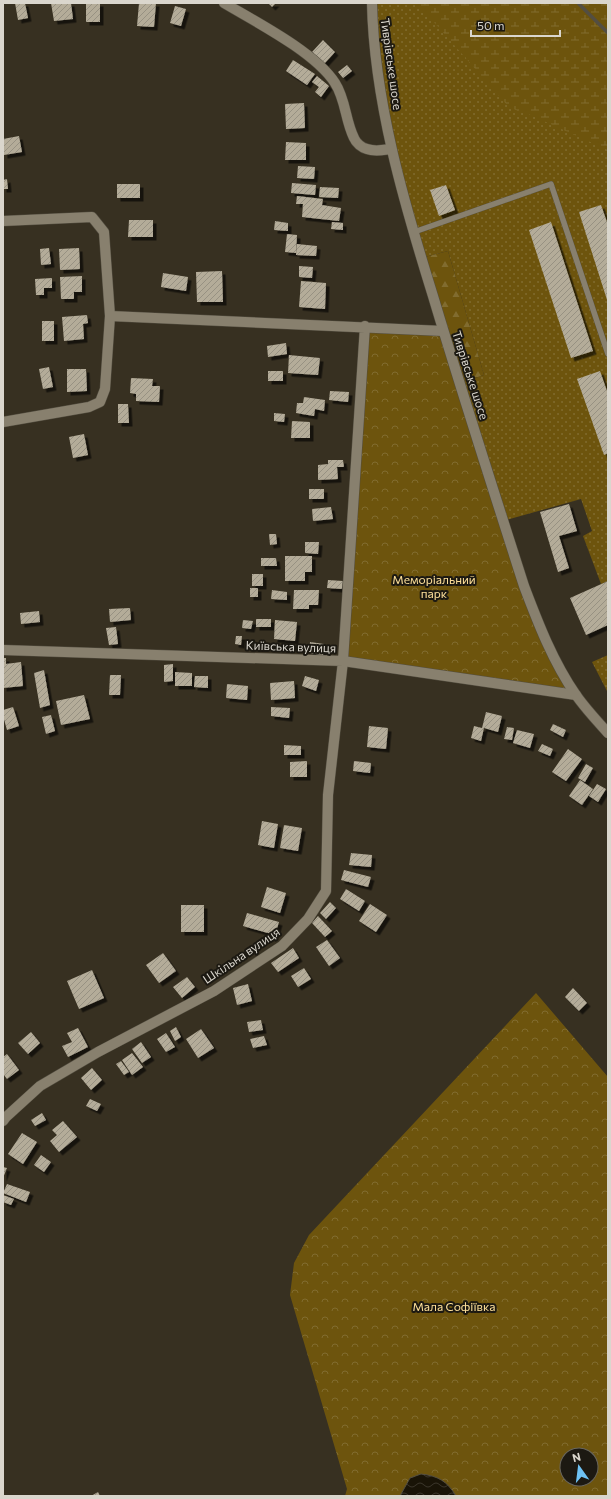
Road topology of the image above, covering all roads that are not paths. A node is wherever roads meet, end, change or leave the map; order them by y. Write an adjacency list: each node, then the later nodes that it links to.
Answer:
1 (224, 3): 3 (street)
2 (372, 3): 3 (street, Тиврівське шосе)
3 (391, 149): 5 (street, Тиврівське шосе)
4 (3, 221): 6 (street)
5 (414, 232): 8 (street, Тиврівське шосе); 9 (lane)
6 (110, 316): 7 (street); 10 (street)
7 (365, 326): 8 (street); 12 (street, Шкільна вулиця)
8 (443, 331): 13 (street, Тиврівське шосе)
9 (608, 354)
10 (3, 422)
11 (3, 650): 12 (street, Київська вулиця)
12 (343, 661): 13 (street, Київська вулиця); 15 (street, Шкільна вулиця)
13 (576, 695): 14 (street, Тиврівське шосе)
14 (608, 732)
15 (3, 1121)

